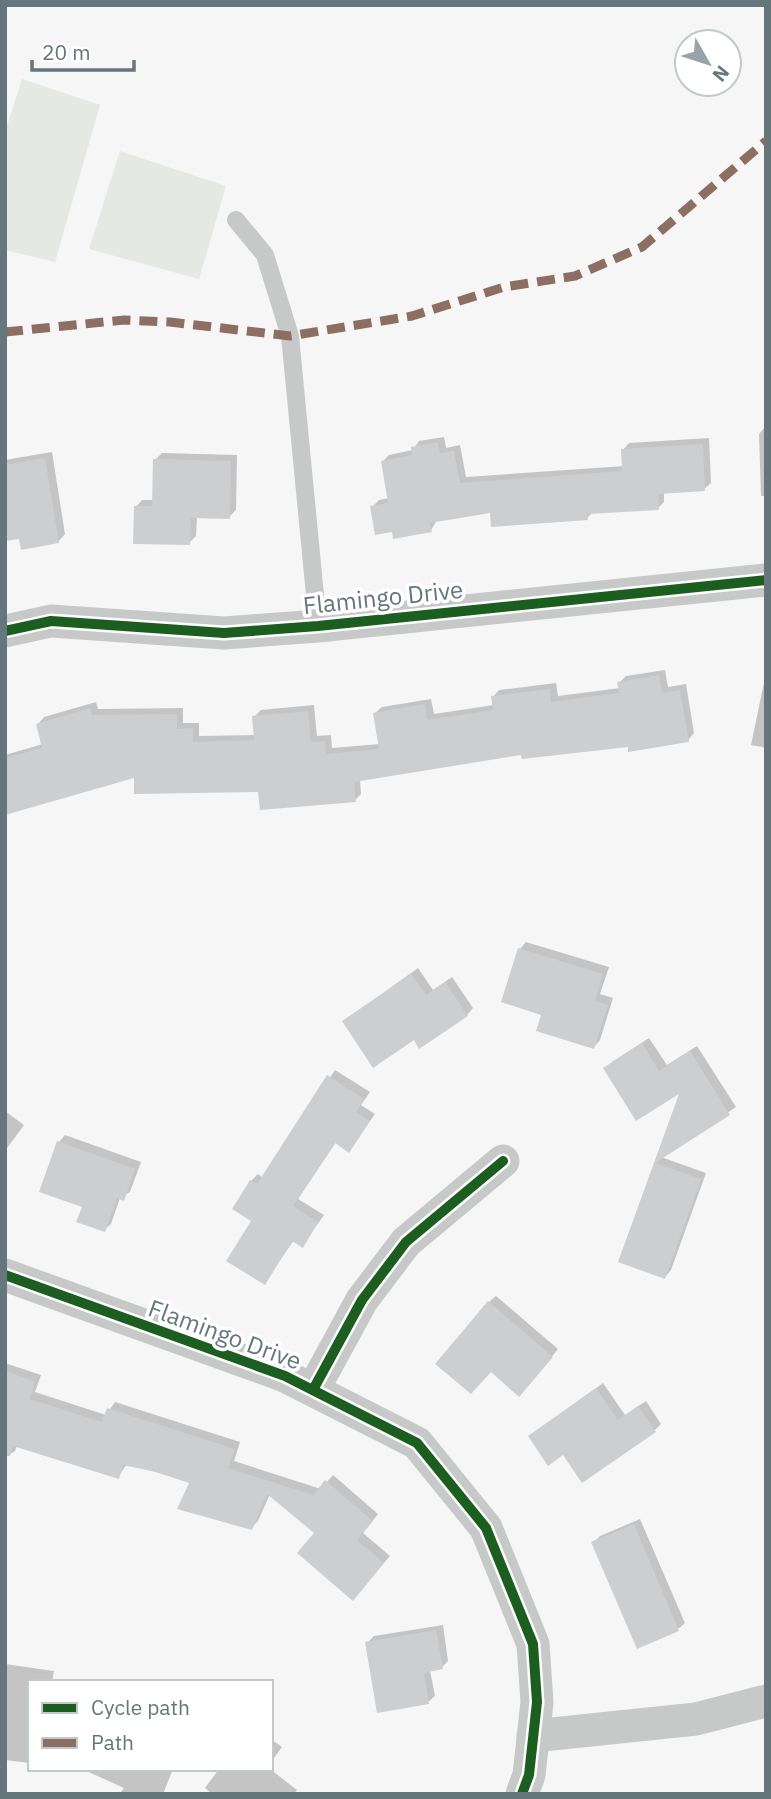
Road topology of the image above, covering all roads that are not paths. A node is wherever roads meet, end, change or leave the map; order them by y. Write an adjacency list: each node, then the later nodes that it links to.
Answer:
1 (236, 220): 3 (lane)
2 (766, 580): 3 (street, Flamingo Drive)
3 (318, 626): 4 (street, Flamingo Drive)
4 (5, 631)
5 (503, 1161): 7 (street)
6 (5, 1275): 7 (street, Flamingo Drive)
7 (314, 1388): 9 (street, Flamingo Drive)
8 (766, 1701): 9 (street)
9 (533, 1736): 10 (street, Flamingo Drive)
10 (522, 1794)

